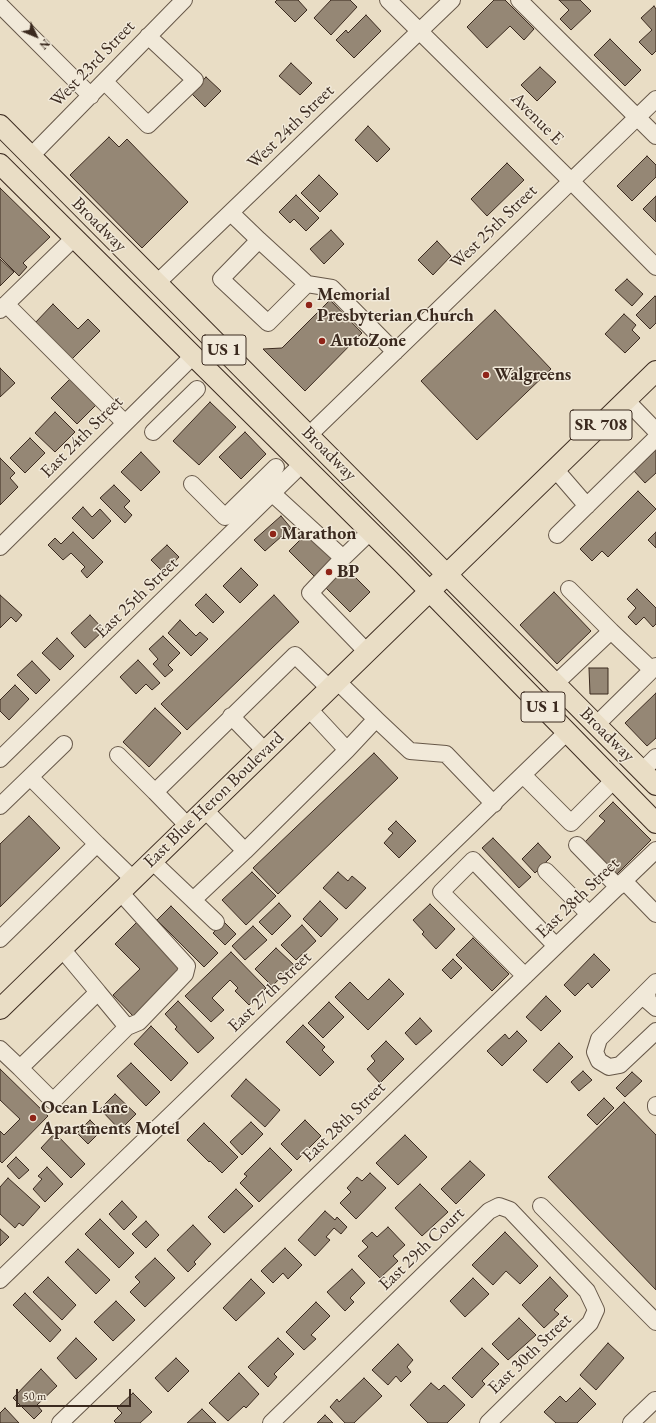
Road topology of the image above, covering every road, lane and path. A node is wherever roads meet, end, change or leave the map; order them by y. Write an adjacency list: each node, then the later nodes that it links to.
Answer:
1 (184, 0): 7 (street, West 23rd Street)
2 (388, 0): 6 (street, Avenue E)
3 (452, 0): 6 (street, West 24th Street)
4 (519, 0): 11 (street)
5 (0, 5): 9 (street)
6 (420, 32): 16 (street, Avenue E); 17 (street, West 24th Street)
7 (148, 36): 8 (street, West 23rd Street); 8 (street)
8 (105, 82): 9 (street, West 23rd Street)
9 (90, 96): 14 (street, West 23rd Street)
10 (656, 99): 11 (street, West 25th Street)
11 (637, 117): 13 (street); 16 (street, West 25th Street)
12 (0, 125): 14 (main road, Broadway / US 1)
13 (656, 136)
14 (31, 156): 21 (main road, Broadway / US 1)
15 (0, 164): 18 (main road, Broadway / US 1)
16 (571, 181): 20 (street, Avenue E); 24 (street, West 25th Street)
17 (231, 213): 19 (street); 21 (street, West 24th Street)
18 (74, 238): 23 (street); 25 (main road, Broadway / US 1)
19 (259, 240): 22 (street); 22 (street)
20 (656, 267)
21 (157, 283): 34 (main road, Broadway / US 1)
22 (307, 284): 24 (street)
23 (3, 307): 31 (street)
24 (395, 352): 34 (street, West 25th Street)
25 (193, 356): 28 (street, East 24th Street); 36 (main road, Broadway / US 1)
26 (656, 371): 29 (main road, SR 708)
27 (197, 389): 30 (street)
28 (156, 392): 30 (street); 31 (street, East 24th Street)
29 (626, 400): 32 (street); 38 (main road, SR 708)
30 (175, 411): 33 (street)
31 (125, 423): 46 (street, East 24th Street)
32 (656, 431)
33 (153, 432)
34 (310, 435): 48 (main road, Broadway / US 1)
35 (656, 438): 41 (street)
36 (302, 464): 40 (street, East 25th Street); 44 (main road, Broadway / US 1)
37 (276, 467): 42 (street)
38 (556, 469): 41 (street); 48 (main road, SR 708)
39 (192, 484): 42 (street)
40 (273, 494): 43 (street, East 25th Street); 47 (street)
41 (587, 506): 45 (street)
42 (225, 517): 43 (street)
43 (236, 529): 65 (street, East 25th Street)
44 (370, 532): 47 (street); 50 (main road, Broadway / US 1)
45 (557, 535)
46 (0, 547)
47 (343, 558): 52 (street)
48 (448, 575): 50 (main road, SR 708); 54 (main road, Broadway / US 1)
49 (569, 589): 51 (street)
50 (430, 592): 52 (main road, East Blue Heron Boulevard); 60 (main road, Broadway / US 1)
51 (611, 630): 53 (street); 54 (street)
52 (367, 652): 55 (main road, East Blue Heron Boulevard)
53 (654, 668): 59 (street)
54 (556, 683): 59 (main road, Broadway / US 1)
55 (333, 685): 56 (main road, East Blue Heron Boulevard); 57 (street); 58 (street)
56 (309, 709): 62 (street); 63 (main road, East Blue Heron Boulevard)
57 (231, 716): 63 (street); 71 (street)
58 (376, 719): 62 (street); 72 (street)
59 (597, 724): 66 (main road, Broadway / US 1)
60 (568, 732): 67 (street, East 27th Street); 69 (main road, Broadway / US 1)
61 (64, 744): 68 (street)
62 (347, 750): 80 (street)
63 (265, 751): 74 (main road, East Blue Heron Boulevard)
64 (118, 755): 71 (street)
65 (0, 759)
66 (649, 764): 70 (main road, Broadway / US 1)
67 (523, 775): 69 (street); 72 (street, East 27th Street)
68 (30, 777): 73 (street); 77 (street)
69 (614, 780): 75 (main road, Broadway / US 1)
70 (656, 785)
71 (155, 792): 76 (street)
72 (494, 804): 102 (street, East 27th Street)
73 (0, 806)
74 (205, 810): 76 (main road, East Blue Heron Boulevard); 80 (street)
75 (656, 823)
76 (188, 826): 81 (main road, East Blue Heron Boulevard)
77 (97, 844): 84 (street); 89 (street)
78 (577, 845): 83 (street)
79 (656, 850): 83 (street, East 28th Street)
80 (245, 851): 85 (street)
81 (152, 861): 84 (main road, East Blue Heron Boulevard); 85 (street)
82 (546, 871): 86 (street)
83 (621, 884): 86 (street, East 28th Street); 87 (street)
84 (127, 886): 91 (main road, East Blue Heron Boulevard); 97 (street)
85 (193, 900): 88 (street)
86 (589, 914): 90 (street, East 28th Street)
87 (656, 914)
88 (216, 922)
89 (0, 939)
90 (556, 946): 92 (street, East 28th Street); 92 (street)
91 (62, 949): 94 (street); 96 (main road, East Blue Heron Boulevard)
92 (525, 976): 106 (street, East 28th Street)
93 (651, 987): 95 (street); 98 (street)
94 (98, 992): 97 (street); 100 (street)
95 (656, 1008)
96 (0, 1009)
97 (127, 1027): 100 (street)
98 (656, 1031)
99 (0, 1049): 100 (street)
100 (20, 1068)
101 (541, 1206): 104 (street)
102 (0, 1280)
103 (596, 1310): 107 (street, East 29th Court); 108 (street, East 30th Street)
104 (656, 1322)
105 (656, 1400): 109 (street)
106 (60, 1423)
107 (271, 1423)
108 (488, 1423)
109 (631, 1423)

